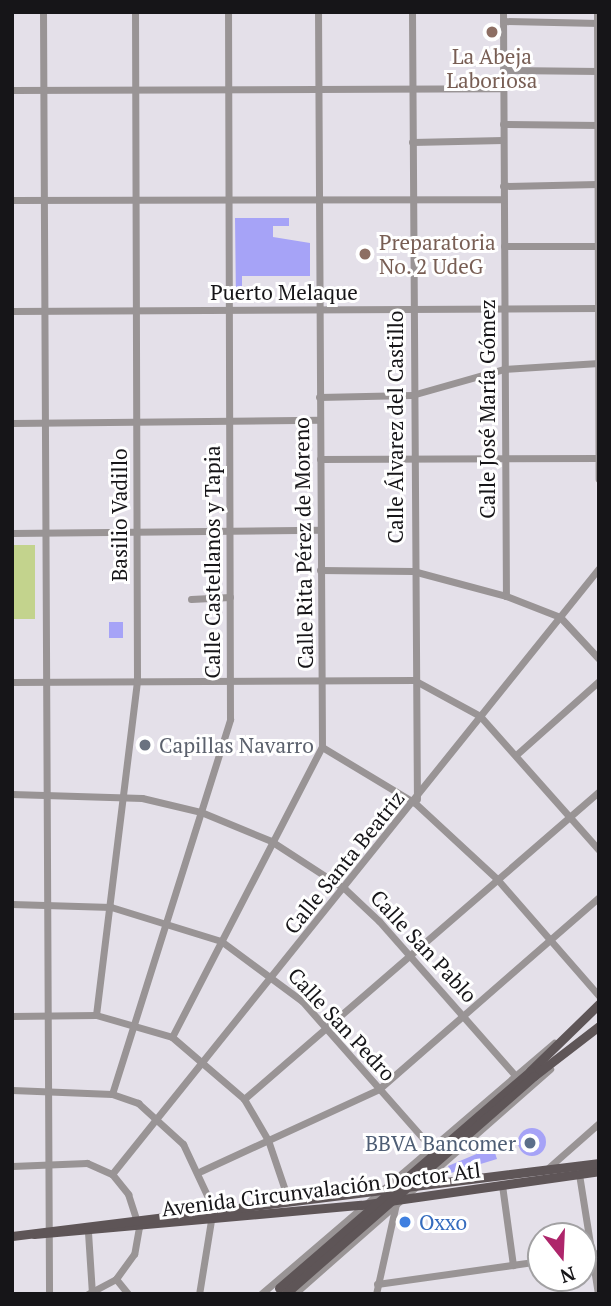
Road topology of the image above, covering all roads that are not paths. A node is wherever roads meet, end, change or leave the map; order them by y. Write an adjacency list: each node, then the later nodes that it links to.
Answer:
1 (43, 12): 17 (street)
2 (135, 12): 13 (street, Basilio Vadillo)
3 (228, 12): 14 (street, Calle Castellanos y Tapia)
4 (318, 12): 15 (street, Calle Rita Pérez de Moreno)
5 (412, 12): 11 (street, Calle Álvarez del Castillo)
6 (597, 12): 8 (street)
7 (503, 17): 8 (street); 9 (street, Calle José María Gómez)
8 (598, 23): 10 (street)
9 (503, 71): 10 (street); 12 (street, Calle José María Gómez)
10 (598, 71): 19 (street)
11 (412, 88): 12 (street); 15 (street); 21 (street, Calle Álvarez del Castillo)
12 (503, 88): 18 (street, Calle José María Gómez)
13 (135, 89): 14 (street); 17 (street); 28 (street, Basilio Vadillo)
14 (228, 89): 15 (street); 29 (street, Calle Castellanos y Tapia)
15 (318, 89): 30 (street, Calle Rita Pérez de Moreno)
16 (12, 90): 17 (street)
17 (43, 90): 27 (street)
18 (503, 124): 19 (street); 20 (street, Calle José María Gómez)
19 (598, 125): 22 (street)
20 (503, 140): 21 (street); 23 (street, Calle José María Gómez)
21 (412, 142): 24 (street, Calle Álvarez del Castillo)
22 (597, 184): 23 (street); 32 (street)
23 (503, 186): 25 (street, Calle José María Gómez)
24 (412, 199): 25 (street); 30 (street); 34 (street, Calle Álvarez del Castillo)
25 (503, 199): 31 (street, Calle José María Gómez)
26 (12, 200): 27 (street)
27 (43, 200): 28 (street); 40 (street)
28 (135, 200): 29 (street); 36 (street, Basilio Vadillo)
29 (229, 200): 30 (street); 37 (street, Calle Castellanos y Tapia)
30 (318, 200): 38 (street, Calle Rita Pérez de Moreno)
31 (504, 246): 32 (street); 35 (street, Calle José María Gómez)
32 (598, 246): 33 (street)
33 (598, 308): 35 (street, Puerto Melaque); 41 (street)
34 (412, 309): 35 (street, Puerto Melaque); 38 (street, Puerto Melaque); 43 (street, Calle Álvarez del Castillo)
35 (504, 309): 42 (street, Calle José María Gómez)
36 (136, 310): 37 (street, Puerto Melaque); 40 (street, Puerto Melaque); 47 (street, Basilio Vadillo)
37 (229, 310): 38 (street, Puerto Melaque); 46 (street, Calle Castellanos y Tapia)
38 (318, 310): 44 (street, Calle Rita Pérez de Moreno)
39 (12, 311): 40 (street, Puerto Melaque)
40 (44, 311): 49 (street)
41 (598, 362): 42 (street); 52 (street)
42 (504, 369): 43 (street); 50 (street, Calle José María Gómez)
43 (412, 395): 44 (street); 51 (street, Calle Álvarez del Castillo)
44 (319, 397): 45 (street, Calle Rita Pérez de Moreno)
45 (319, 420): 46 (street); 53 (street, Calle Rita Pérez de Moreno)
46 (229, 421): 47 (street); 56 (street, Calle Castellanos y Tapia)
47 (136, 422): 49 (street); 57 (street, Basilio Vadillo)
48 (12, 423): 49 (street)
49 (44, 423): 59 (street)
50 (506, 457): 51 (street); 52 (street); 63 (street, Calle José María Gómez)
51 (414, 458): 53 (street); 62 (street, Calle Álvarez del Castillo)
52 (598, 458): 54 (street)
53 (320, 459): 55 (street, Calle Rita Pérez de Moreno)
54 (599, 479)
55 (320, 530): 56 (street); 61 (street, Calle Rita Pérez de Moreno)
56 (230, 531): 57 (street); 64 (street, Calle Castellanos y Tapia)
57 (136, 532): 59 (street); 74 (street, Basilio Vadillo)
58 (12, 533): 59 (street)
59 (46, 533): 73 (street)
60 (599, 568): 66 (street, Calle Santa Beatriz)
61 (320, 570): 62 (street); 70 (street, Calle Rita Pérez de Moreno)
62 (413, 570): 63 (street); 68 (street, Calle Álvarez del Castillo)
63 (506, 596): 66 (street)
64 (230, 597): 65 (street); 69 (street, Calle Castellanos y Tapia)
65 (191, 598)
66 (560, 617): 67 (street); 75 (street, Calle Santa Beatriz)
67 (599, 659)
68 (414, 680): 70 (street); 75 (street); 82 (street, Calle Álvarez del Castillo)
69 (230, 681): 70 (street); 74 (street); 83 (street, Calle Castellanos y Tapia)
70 (321, 681): 76 (street, Calle Rita Pérez de Moreno)
71 (599, 681): 77 (street)
72 (12, 682): 73 (street)
73 (45, 682): 74 (street); 80 (street)
74 (137, 682): 81 (street, Basilio Vadillo)
75 (480, 716): 77 (street); 82 (street, Calle Santa Beatriz)
76 (322, 747): 82 (street); 85 (street, Calle Rita Pérez de Moreno)
77 (516, 755): 84 (street)
78 (599, 792): 84 (street)
79 (12, 794): 80 (street, Calle San Pablo)
80 (47, 794): 81 (street, Calle San Pablo); 91 (street)
81 (124, 795): 83 (street, Calle San Pablo); 92 (street, Basilio Vadillo)
82 (416, 801): 87 (street); 88 (street, Calle Santa Beatriz)
83 (201, 812): 85 (street, Calle San Pablo); 93 (street, Calle Castellanos y Tapia)
84 (569, 817): 86 (street); 87 (street)
85 (271, 841): 88 (street, Calle San Pablo); 95 (street, Calle Rita Pérez de Moreno)
86 (599, 850)
87 (497, 879): 94 (street); 96 (street)
88 (345, 890): 96 (street, Calle San Pablo); 97 (street, Calle Santa Beatriz)
89 (599, 897): 94 (street)
90 (12, 904): 91 (street, Calle San Pedro)
91 (45, 904): 92 (street, Calle San Pedro); 100 (street)
92 (111, 907): 93 (street, Calle San Pedro); 101 (street, Basilio Vadillo)
93 (167, 920): 95 (street, Calle San Pedro); 104 (street, Calle Castellanos y Tapia)
94 (550, 940): 98 (street); 102 (street)
95 (221, 941): 97 (street, Calle San Pedro); 109 (street, Calle Rita Pérez de Moreno)
96 (410, 955): 102 (street, Calle San Pablo); 107 (street)
97 (275, 976): 107 (street, Calle San Pedro); 110 (street, Calle Santa Beatriz)
98 (599, 996)
99 (599, 1004): 105 (main road)
100 (47, 1014): 101 (street); 103 (street); 114 (street)
101 (96, 1014): 104 (street)
102 (464, 1015): 112 (street, Calle San Pablo); 113 (street)
103 (12, 1016)
104 (135, 1024): 109 (street); 116 (street, Calle Castellanos y Tapia)
105 (573, 1026): 111 (main road); 112 (street)
106 (599, 1026): 108 (main road)
107 (327, 1028): 113 (street, Calle San Pedro); 117 (street)
108 (587, 1036): 111 (main road); 130 (street)
109 (172, 1037): 110 (street)
110 (206, 1062): 117 (street); 118 (street, Calle Santa Beatriz)
111 (532, 1074): 152 (main road, bridge)
112 (516, 1075): 121 (street)
113 (379, 1088): 120 (street); 121 (street, Calle San Pedro)
114 (47, 1089): 115 (street); 116 (street); 123 (street)
115 (12, 1090)
116 (112, 1094): 118 (street)
117 (244, 1099): 120 (street)
118 (159, 1118): 127 (street); 129 (street, Calle Santa Beatriz)
119 (599, 1123): 126 (street)
120 (268, 1140): 127 (street); 135 (street)
121 (430, 1146): 122 (street)
122 (414, 1160): 130 (street); 134 (street)
123 (47, 1163): 125 (street); 129 (street); 143 (street)
124 (599, 1163): 126 (main road, Avenida Circunvalación Doctor Atl)
125 (12, 1166)
126 (547, 1170): 132 (main road, Avenida Circunvalación Doctor Atl)
127 (201, 1171): 138 (street)
128 (599, 1171): 131 (main road, Avenida Circunvalación Doctor Atl)
129 (112, 1174): 142 (street)
130 (430, 1174): 132 (street)
131 (579, 1174): 133 (main road, Avenida Circunvalación Doctor Atl); 141 (street)
132 (419, 1184): 134 (main road, Avenida Circunvalación Doctor Atl); 136 (street)
133 (502, 1185): 136 (main road, Avenida Circunvalación Doctor Atl); 148 (street)
134 (382, 1188): 135 (main road, Avenida Circunvalación Doctor Atl); 137 (street)
135 (288, 1199): 138 (main road, Avenida Circunvalación Doctor Atl)
136 (398, 1200): 137 (main road, Avenida Circunvalación Doctor Atl); 146 (street); 151 (street)
137 (361, 1205): 139 (street); 140 (main road, Avenida Circunvalación Doctor Atl)
138 (213, 1208): 140 (street); 142 (main road, Avenida Circunvalación Doctor Atl)
139 (346, 1219): 146 (street); 157 (street)
140 (213, 1220): 142 (main road, Avenida Circunvalación Doctor Atl); 156 (street)
141 (589, 1222)
142 (139, 1223): 143 (main road, Avenida Circunvalación Doctor Atl); 144 (main road, Avenida Circunvalación Doctor Atl); 150 (street)
143 (47, 1232): 144 (main road, Avenida Circunvalación Doctor Atl); 145 (main road); 154 (street)
144 (88, 1232): 153 (street)
145 (12, 1236)
146 (359, 1236): 158 (street)
147 (527, 1263): 148 (street)
148 (513, 1265): 151 (street)
149 (597, 1274): 160 (street)
150 (116, 1279): 153 (street); 155 (street)
151 (377, 1284): 159 (street)
152 (278, 1292)
153 (91, 1293)
154 (49, 1294)
155 (128, 1294)
156 (199, 1294)
157 (261, 1294)
158 (293, 1294)
159 (376, 1294)
160 (598, 1294)

